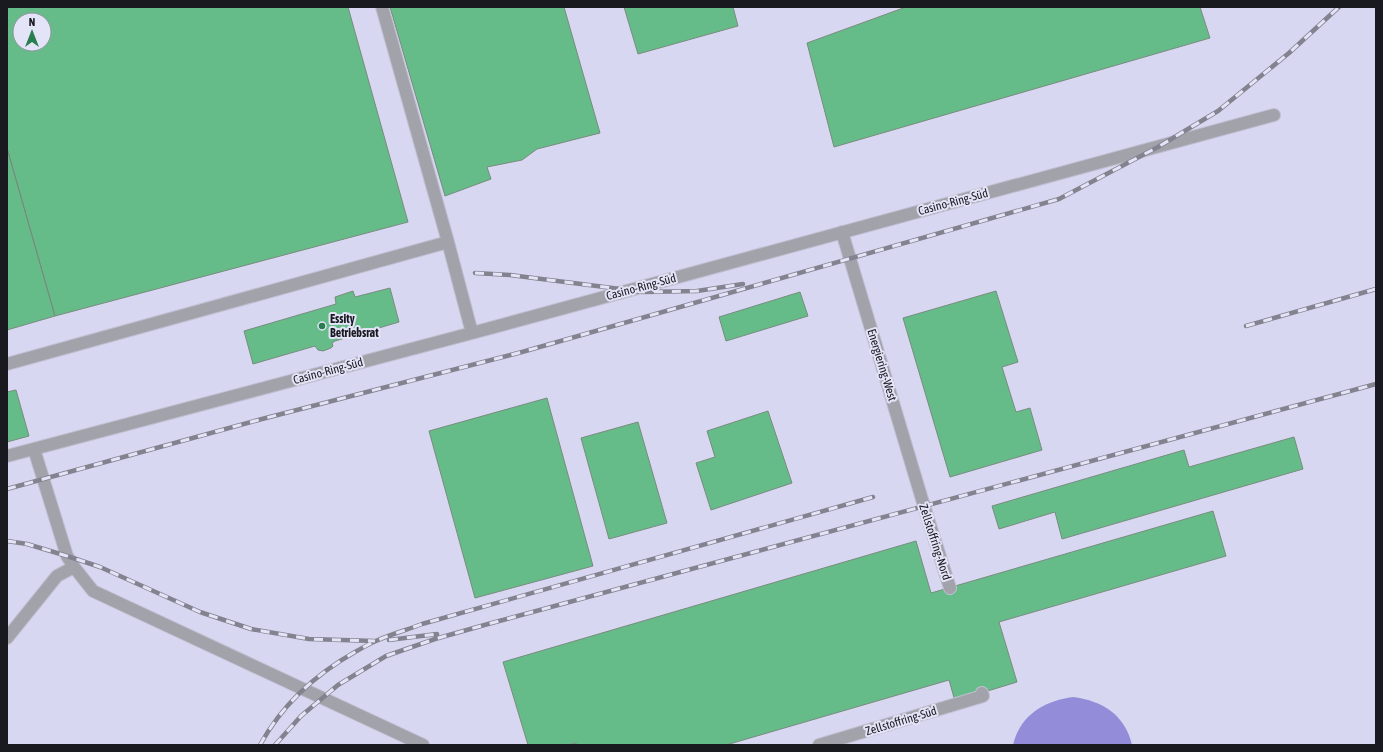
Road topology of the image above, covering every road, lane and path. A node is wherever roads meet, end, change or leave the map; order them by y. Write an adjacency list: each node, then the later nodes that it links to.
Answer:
1 (382, 7): 4 (lane)
2 (1274, 115): 3 (lane, Casino-Ring-Süd)
3 (842, 232): 5 (lane, Casino-Ring-Süd); 9 (lane, Energiering-West)
4 (448, 242): 5 (lane); 6 (lane)
5 (472, 333): 7 (lane, Casino-Ring-Süd)
6 (7, 364)
7 (34, 449): 8 (lane, Casino-Ring-Süd); 10 (lane)
8 (7, 456)
9 (921, 497): 11 (lane, Zellstoffring-Nord)
10 (74, 567): 12 (lane); 14 (lane)
11 (950, 588)
12 (7, 638)
13 (983, 695): 15 (lane, Zellstoffring-Süd)
14 (423, 745)
15 (819, 745)

